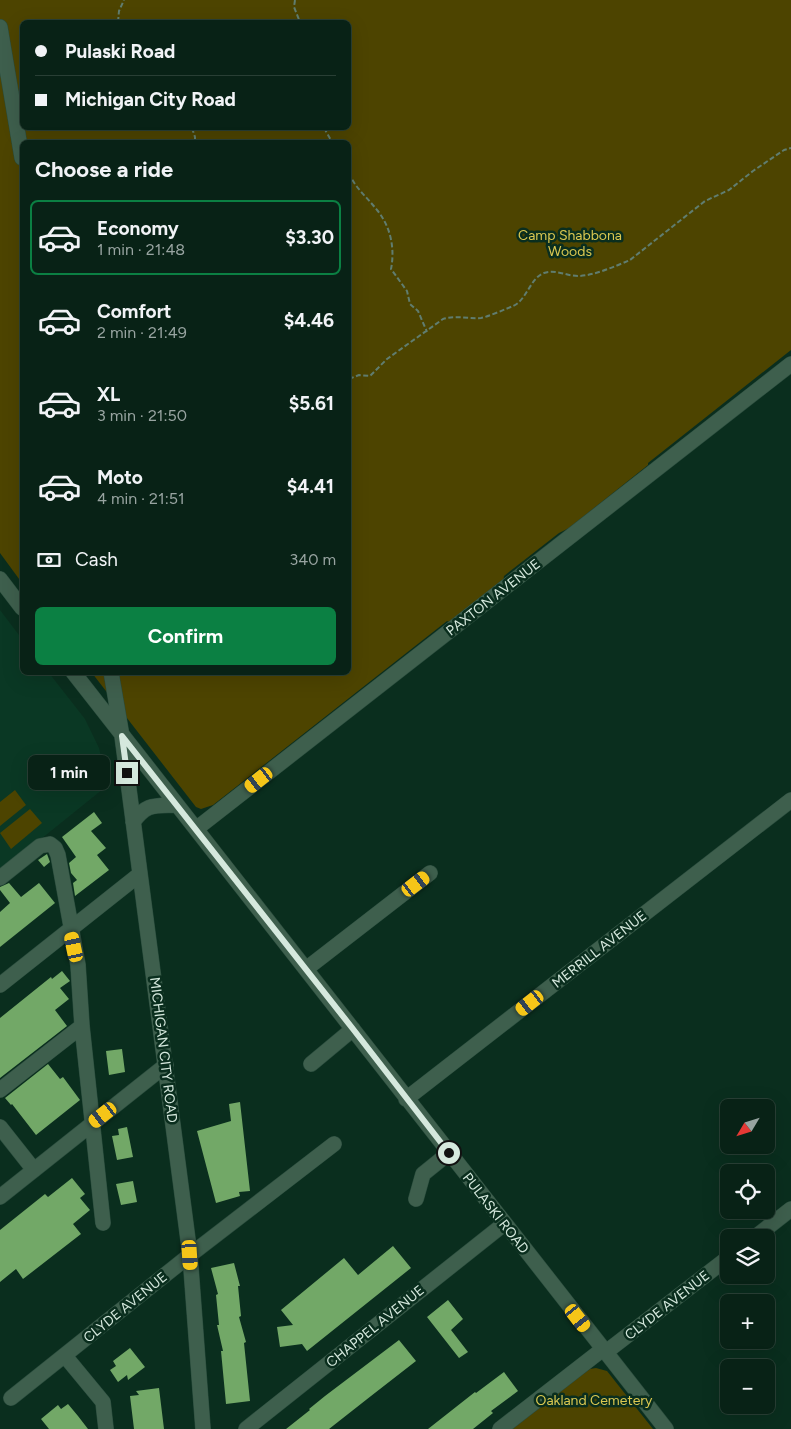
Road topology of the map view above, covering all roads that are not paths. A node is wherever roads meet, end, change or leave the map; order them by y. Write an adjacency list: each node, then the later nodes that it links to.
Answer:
1 (0, 27): 2 (street)
2 (20, 146)
3 (791, 364): 12 (street, PAXTON AVENUE)
4 (0, 579): 5 (street)
5 (20, 605)
6 (75, 675): 8 (street, PULASKI ROAD)
7 (112, 675): 8 (street, MICHIGAN CITY ROAD)
8 (122, 736): 10 (street, PULASKI ROAD); 11 (street, MICHIGAN CITY ROAD)
9 (791, 800): 24 (street, MERRILL AVENUE)
10 (177, 805): 11 (street); 12 (street, PULASKI ROAD)
11 (134, 822): 14 (street, MICHIGAN CITY ROAD)
12 (196, 829): 17 (street, PULASKI ROAD)
13 (430, 873): 17 (street)
14 (140, 874): 16 (street); 22 (street, MICHIGAN CITY ROAD)
15 (0, 878): 16 (street)
16 (70, 929): 18 (street); 19 (street)
17 (306, 969): 20 (street, PULASKI ROAD)
18 (0, 985)
19 (82, 1026): 23 (street); 25 (street)
20 (353, 1029): 21 (street); 24 (street, PULASKI ROAD)
21 (311, 1064)
22 (166, 1065): 25 (street); 36 (street, MICHIGAN CITY ROAD)
23 (0, 1090)
24 (406, 1099): 28 (street, PULASKI ROAD)
25 (91, 1125): 29 (street); 33 (street)
26 (0, 1127): 29 (street)
27 (334, 1144): 36 (street, CLYDE AVENUE)
28 (449, 1153): 31 (street); 34 (street, PULASKI ROAD)
29 (34, 1170): 30 (street)
30 (0, 1197)
31 (416, 1199)
32 (791, 1209): 35 (street)
33 (103, 1223)
34 (504, 1224): 38 (street, PULASKI ROAD); 43 (street, CHAPPEL AVENUE)
35 (765, 1229)
36 (190, 1255): 39 (street, CLYDE AVENUE); 42 (street, MICHIGAN CITY ROAD)
37 (720, 1264): 38 (street, CLYDE AVENUE)
38 (604, 1351): 44 (street, CLYDE AVENUE); 45 (street, PULASKI ROAD)
39 (65, 1356): 40 (street, CLYDE AVENUE); 41 (street)
40 (11, 1398)
41 (106, 1429)
42 (203, 1429)
43 (246, 1429)
44 (500, 1429)
45 (666, 1429)

